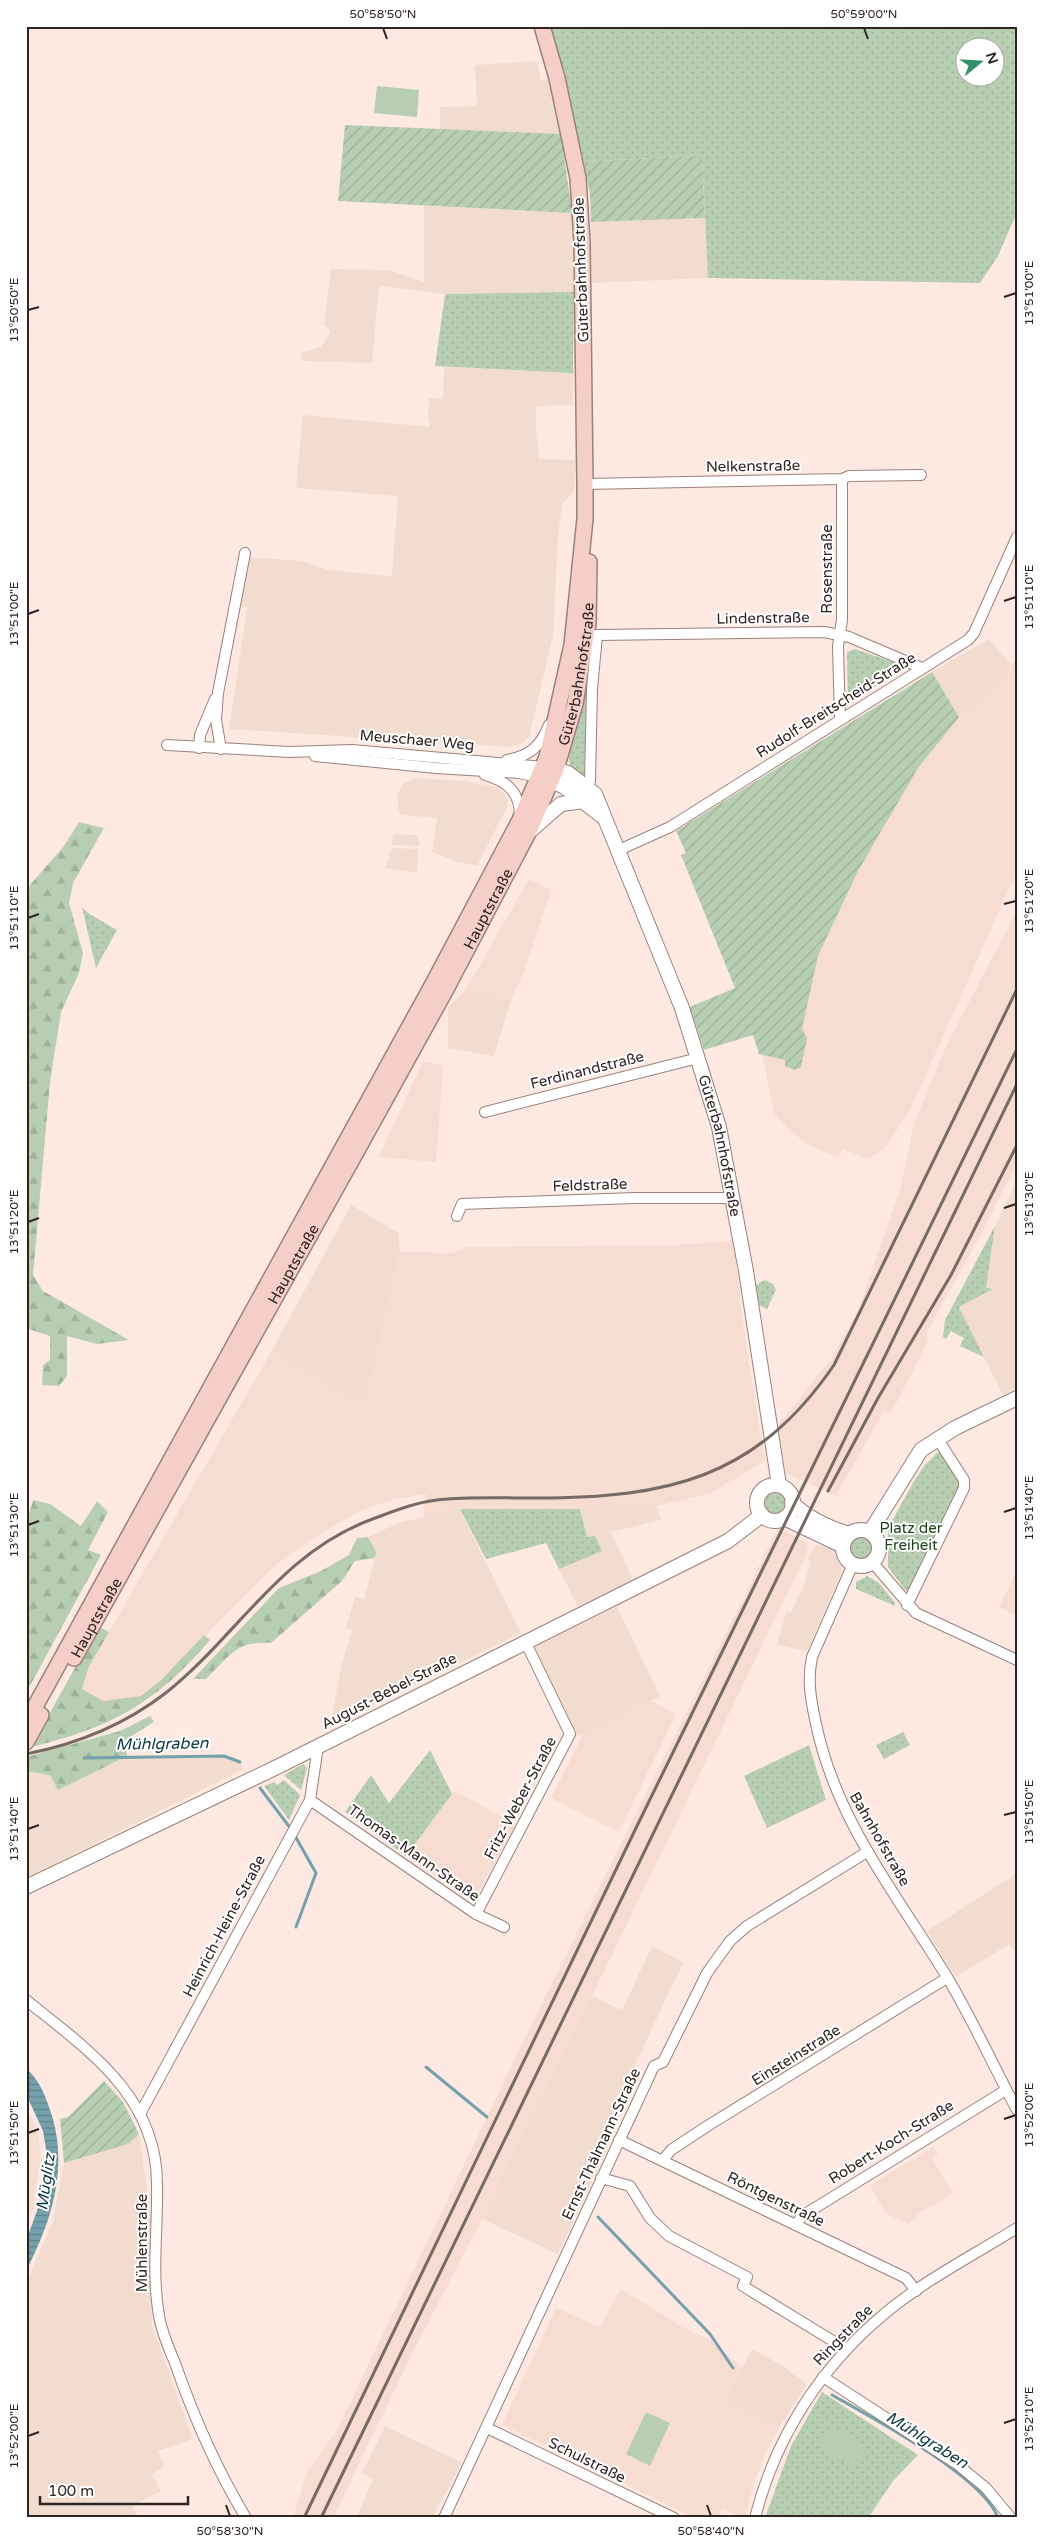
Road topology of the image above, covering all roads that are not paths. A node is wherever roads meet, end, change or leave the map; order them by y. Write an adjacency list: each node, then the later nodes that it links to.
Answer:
1 (542, 26): 4 (main road, Güterbahnhofstraße)
2 (921, 475): 3 (street, Nelkenstraße)
3 (842, 479): 4 (street, Nelkenstraße); 8 (street, Rosenstraße)
4 (585, 484): 5 (main road, Güterbahnhofstraße)
5 (584, 519): 11 (main road, Güterbahnhofstraße); 20 (main road, Güterbahnhofstraße)
6 (1017, 537): 10 (street, Rudolf-Breitscheid-Straße)
7 (246, 553): 12 (street)
8 (839, 634): 9 (street, Lindenstraße); 10 (street, Lindenstraße); 13 (street, Rosenstraße)
9 (597, 635): 21 (street, Güterbahnhofstraße)
10 (922, 668): 13 (street, Rudolf-Breitscheid-Straße)
11 (563, 687): 18 (street); 20 (main road, Güterbahnhofstraße)
12 (218, 693): 15 (street); 16 (street)
13 (840, 719): 25 (street, Rudolf-Breitscheid-Straße)
14 (167, 745): 15 (street, Meuschaer Weg)
15 (198, 748): 16 (street, Meuschaer Weg)
16 (221, 749): 17 (street, Meuschaer Weg)
17 (289, 752): 18 (street, Meuschaer Weg); 19 (street, Meuschaer Weg)
18 (497, 761): 20 (street, Meuschaer Weg)
19 (462, 770): 20 (street, Meuschaer Weg); 24 (street)
20 (547, 774): 21 (street, Güterbahnhofstraße); 22 (street, Güterbahnhofstraße); 24 (main road, Hauptstraße)
21 (588, 786): 23 (street, Güterbahnhofstraße)
22 (584, 801): 23 (street, Güterbahnhofstraße); 24 (street)
23 (606, 820): 25 (street, Güterbahnhofstraße)
24 (524, 826): 44 (main road, Hauptstraße); 45 (main road, Hauptstraße)
25 (619, 850): 26 (street, Güterbahnhofstraße)
26 (698, 1058): 27 (street, Ferdinandstraße); 28 (street, Güterbahnhofstraße)
27 (484, 1112)
28 (733, 1198): 29 (street, Feldstraße); 32 (street, Güterbahnhofstraße)
29 (457, 1216)
30 (1017, 1398): 31 (street)
31 (937, 1438): 36 (street); 41 (street)
32 (779, 1485): 33 (street); 34 (street)
33 (792, 1503): 35 (street); 37 (street)
34 (762, 1515): 35 (street); 42 (street, August-Bebel-Straße)
35 (784, 1518): 38 (street)
36 (870, 1532): 37 (street); 39 (street)
37 (850, 1534): 38 (street)
38 (843, 1546): 40 (street)
39 (873, 1562): 40 (street); 41 (street)
40 (853, 1564): 48 (street, Bahnhofstraße)
41 (908, 1605): 43 (street)
42 (524, 1641): 46 (street, August-Bebel-Straße); 50 (street, Fritz-Weber-Straße)
43 (1017, 1660)
44 (26, 1723)
45 (26, 1742)
46 (315, 1748): 47 (street, Heinrich-Heine-Straße); 49 (street, August-Bebel-Straße)
47 (310, 1800): 50 (street, Thomas-Mann-Straße); 56 (street, Heinrich-Heine-Straße)
48 (867, 1852): 52 (street, Bahnhofstraße); 57 (street, Ernst-Thälmann-Straße)
49 (26, 1887)
50 (476, 1914): 51 (street, Thomas-Mann-Straße)
51 (504, 1927)
52 (947, 1978): 54 (street, Bahnhofstraße); 58 (street, Einsteinstraße)
53 (26, 2000): 56 (street, Mühlenstraße)
54 (1006, 2090): 55 (street, Bahnhofstraße); 60 (street, Robert-Koch-Straße)
55 (1017, 2110)
56 (140, 2114): 66 (street, Mühlenstraße)
57 (619, 2140): 58 (street, Röntgenstraße); 59 (street, Ernst-Thälmann-Straße)
58 (663, 2160): 60 (street, Röntgenstraße)
59 (601, 2178): 63 (street); 65 (street, Ernst-Thälmann-Straße)
60 (796, 2225): 62 (street, Röntgenstraße)
61 (1017, 2228): 62 (street, Ringstraße)
62 (916, 2291): 63 (street, Ringstraße)
63 (846, 2349): 64 (street, Ringstraße)
64 (817, 2384): 69 (street, Ringstraße); 70 (street)
65 (487, 2428): 67 (street, Ernst-Thälmann-Straße); 68 (street, Schulstraße)
66 (246, 2518)
67 (444, 2518)
68 (674, 2518)
69 (755, 2518)
70 (1011, 2518)

